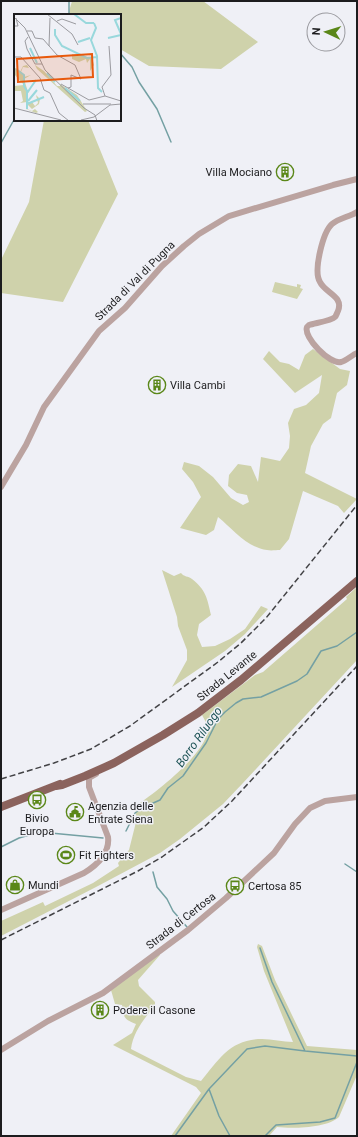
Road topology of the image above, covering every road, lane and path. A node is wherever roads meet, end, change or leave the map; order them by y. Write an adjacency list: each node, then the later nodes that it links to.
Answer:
1 (357, 180): 4 (street, Strada di Val di Pugna)
2 (357, 212): 3 (street)
3 (357, 353)
4 (1, 487)
5 (357, 575): 7 (main road, Strada Levante)
6 (357, 581): 7 (main road, Strada Levante)
7 (337, 597): 8 (main road, Strada Levante)
8 (121, 758): 9 (main road, Strada Levante); 10 (main road, Strada Levante)
9 (105, 767): 10 (main road, Strada Levante); 11 (street)
10 (59, 786): 11 (street); 13 (main road, Strada Levante)
11 (90, 792): 14 (street)
12 (357, 797): 15 (street, Strada di Certosa)
13 (1, 807)
14 (1, 910)
15 (1, 1050)

